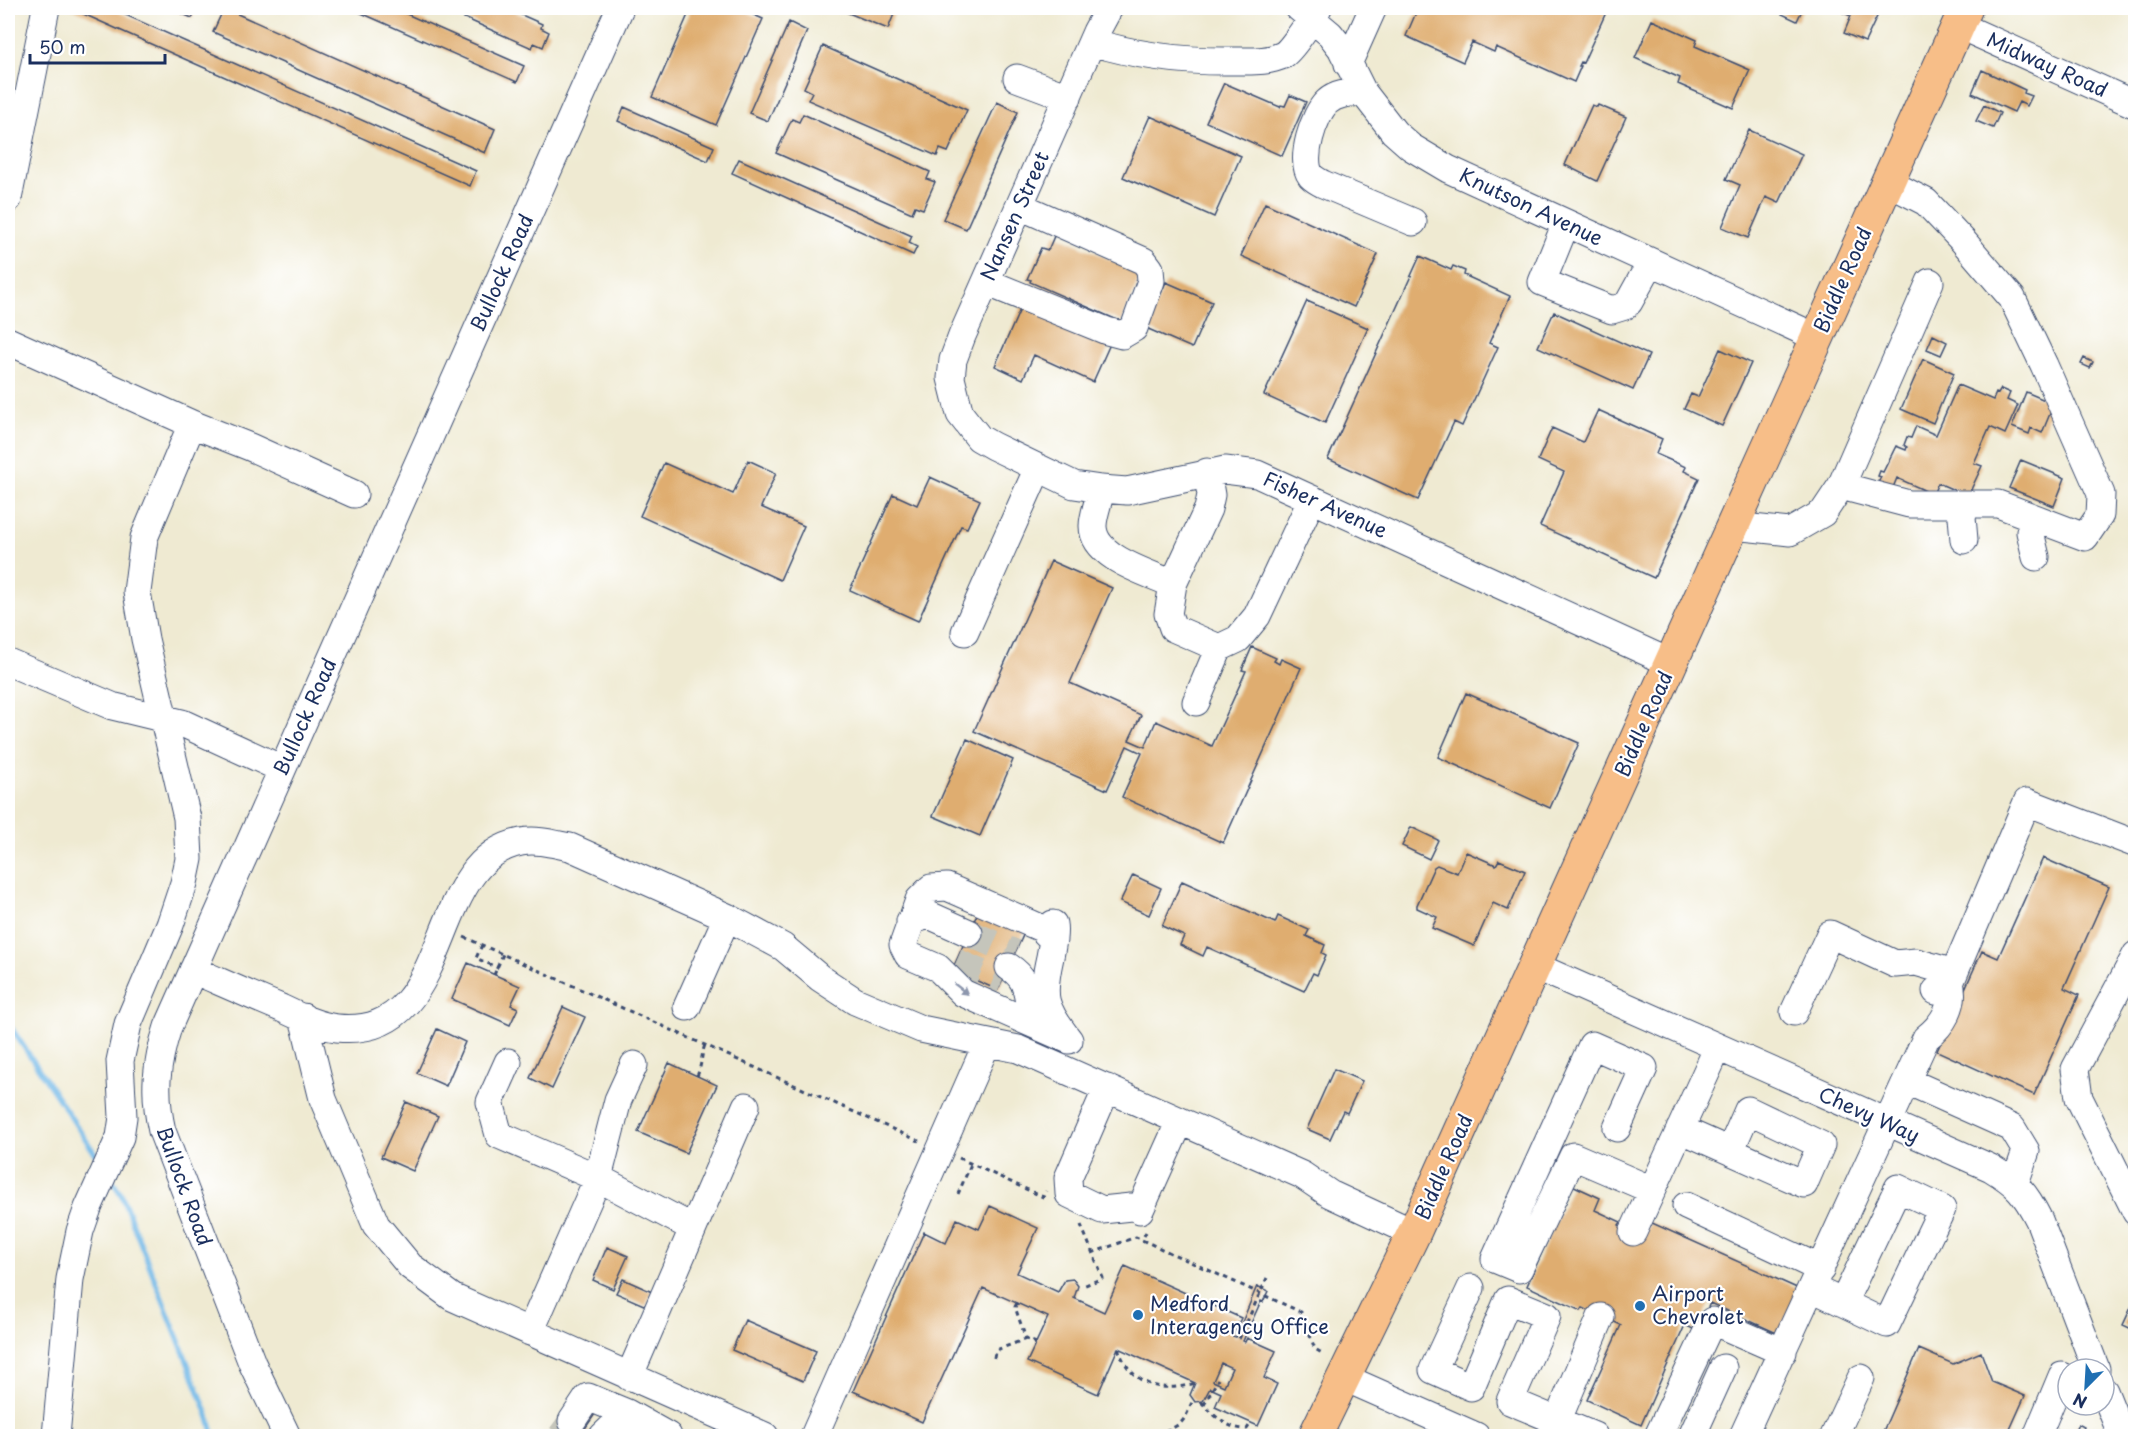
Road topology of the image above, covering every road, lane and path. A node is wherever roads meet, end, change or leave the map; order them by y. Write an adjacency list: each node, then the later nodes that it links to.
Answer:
1 (46, 8): 14 (street)
2 (620, 8): 43 (street, Bullock Road)
3 (1109, 8): 7 (street, Nansen Street)
4 (1373, 8): 8 (street)
5 (1310, 11): 7 (street); 8 (street, Knutson Avenue)
6 (1962, 16): 12 (street, Midway Road); 13 (main road, Biddle Road)
7 (1092, 42): 11 (street, Nansen Street)
8 (1348, 64): 10 (street, Knutson Avenue)
9 (1017, 78): 11 (street)
10 (1363, 92): 16 (street); 17 (street, Knutson Avenue)
11 (1068, 96): 15 (street, Nansen Street)
12 (2133, 98)
13 (1887, 182): 21 (main road, Biddle Road); 32 (street)
14 (9, 185)
15 (1020, 206): 19 (street, Nansen Street); 19 (street)
16 (1413, 222)
17 (1566, 223): 18 (street, Knutson Avenue); 18 (street)
18 (1651, 262): 21 (street, Knutson Avenue)
19 (986, 282): 24 (street, Nansen Street)
20 (1930, 282): 27 (street)
21 (1818, 338): 33 (main road, Biddle Road)
22 (8, 341): 23 (street)
23 (192, 424): 29 (street); 42 (street)
24 (969, 428): 25 (street, Fisher Avenue)
25 (1038, 468): 28 (street, Fisher Avenue); 37 (street)
26 (1207, 472): 28 (street, Fisher Avenue); 30 (street, Fisher Avenue); 36 (street)
27 (1841, 486): 31 (street); 33 (street)
28 (1101, 489): 36 (street)
29 (354, 494)
30 (1312, 499): 38 (street); 40 (street, Fisher Avenue)
31 (1961, 505): 32 (street); 34 (street)
32 (2034, 518): 35 (street)
33 (1733, 526): 40 (main road, Biddle Road)
34 (1964, 540)
35 (2036, 557)
36 (1173, 584): 38 (street)
37 (965, 632)
38 (1219, 648): 41 (street)
39 (8, 662): 42 (street)
40 (1671, 663): 52 (main road, Biddle Road)
41 (1196, 702)
42 (163, 718): 43 (street); 126 (street)
43 (282, 769): 54 (street, Bullock Road)
44 (2136, 844): 56 (street)
45 (727, 917): 57 (street); 59 (street); 60 (street)
46 (910, 921): 46 (street, one-way to 46); 49 (street)
47 (459, 935): 48 (path)
48 (482, 945): 50 (path); 53 (path)
49 (962, 947)
50 (504, 954): 53 (path); 61 (path)
51 (2136, 955): 83 (street)
52 (1535, 966): 62 (street, Chevy Way); 88 (main road, Biddle Road)
53 (498, 968): 55 (path)
54 (194, 970): 59 (street); 127 (street, Bullock Road)
55 (494, 975)
56 (1952, 978): 58 (street); 66 (street)
57 (687, 1007)
58 (1794, 1012)
59 (303, 1017): 99 (street)
60 (987, 1043): 67 (street); 130 (street)
61 (705, 1045): 65 (path); 73 (path)
62 (1718, 1047): 70 (street, Chevy Way); 72 (street)
63 (508, 1062): 77 (street)
64 (634, 1065): 77 (street)
65 (698, 1076)
66 (1907, 1081): 70 (street); 78 (street)
67 (1107, 1089): 69 (street); 84 (street)
68 (746, 1106): 86 (street)
69 (1180, 1121): 84 (street); 88 (street)
70 (1888, 1123): 78 (street, Chevy Way); 92 (street)
71 (1617, 1128): 80 (street)
72 (1680, 1129): 75 (street); 80 (street)
73 (920, 1141)
74 (960, 1151): 76 (path)
75 (1730, 1151)
76 (971, 1164): 79 (path); 81 (path)
77 (598, 1178): 86 (street); 99 (street)
78 (2015, 1183): 106 (street, Chevy Way)
79 (1048, 1185)
80 (1652, 1190): 87 (street)
81 (958, 1194)
82 (1686, 1206): 92 (street)
83 (2136, 1212)
84 (1140, 1215): 89 (path)
85 (1081, 1220): 90 (path)
86 (693, 1228): 109 (street)
87 (1633, 1232)
88 (1414, 1233): 110 (main road, Biddle Road)
89 (1142, 1240): 90 (path); 95 (path)
90 (1092, 1253): 93 (path)
91 (1267, 1278): 95 (path)
92 (1817, 1278): 97 (street); 104 (street)
93 (1083, 1286)
94 (1471, 1288): 114 (street)
95 (1260, 1293): 101 (path); 105 (path)
96 (1017, 1303): 100 (path)
97 (1843, 1303): 97 (street)
98 (1601, 1317): 123 (street)
99 (530, 1332): 109 (street)
100 (1026, 1339): 102 (path); 107 (path)
101 (1239, 1339)
102 (1036, 1344)
103 (1118, 1348): 113 (path)
104 (1783, 1352): 134 (street); 136 (street)
105 (1322, 1353)
106 (2091, 1357)
107 (994, 1358)
108 (1723, 1368): 135 (street)
109 (629, 1377): 129 (street)
110 (1345, 1378): 131 (main road, Biddle Road); 132 (street)
111 (1862, 1378): 137 (street)
112 (1218, 1379): 119 (path)
113 (1195, 1383)
114 (1471, 1387): 117 (street); 117 (street)
115 (2056, 1391): 138 (street)
116 (1193, 1400): 125 (path)
117 (1509, 1401): 123 (street)
118 (1201, 1402): 119 (path)
119 (1204, 1406): 122 (path)
120 (618, 1409): 124 (street); 124 (street); 128 (street)
121 (2114, 1417): 139 (street)
122 (1251, 1423)
123 (1554, 1429): 133 (street)
124 (588, 1430)
125 (1158, 1436)
126 (56, 1437)
127 (288, 1437)
128 (668, 1437)
129 (765, 1437)
130 (814, 1437)
131 (1315, 1437)
132 (1476, 1437)
133 (1594, 1437)
134 (1658, 1437)
135 (1692, 1437)
136 (1743, 1437)
137 (1834, 1437)
138 (2037, 1437)
139 (2121, 1437)

